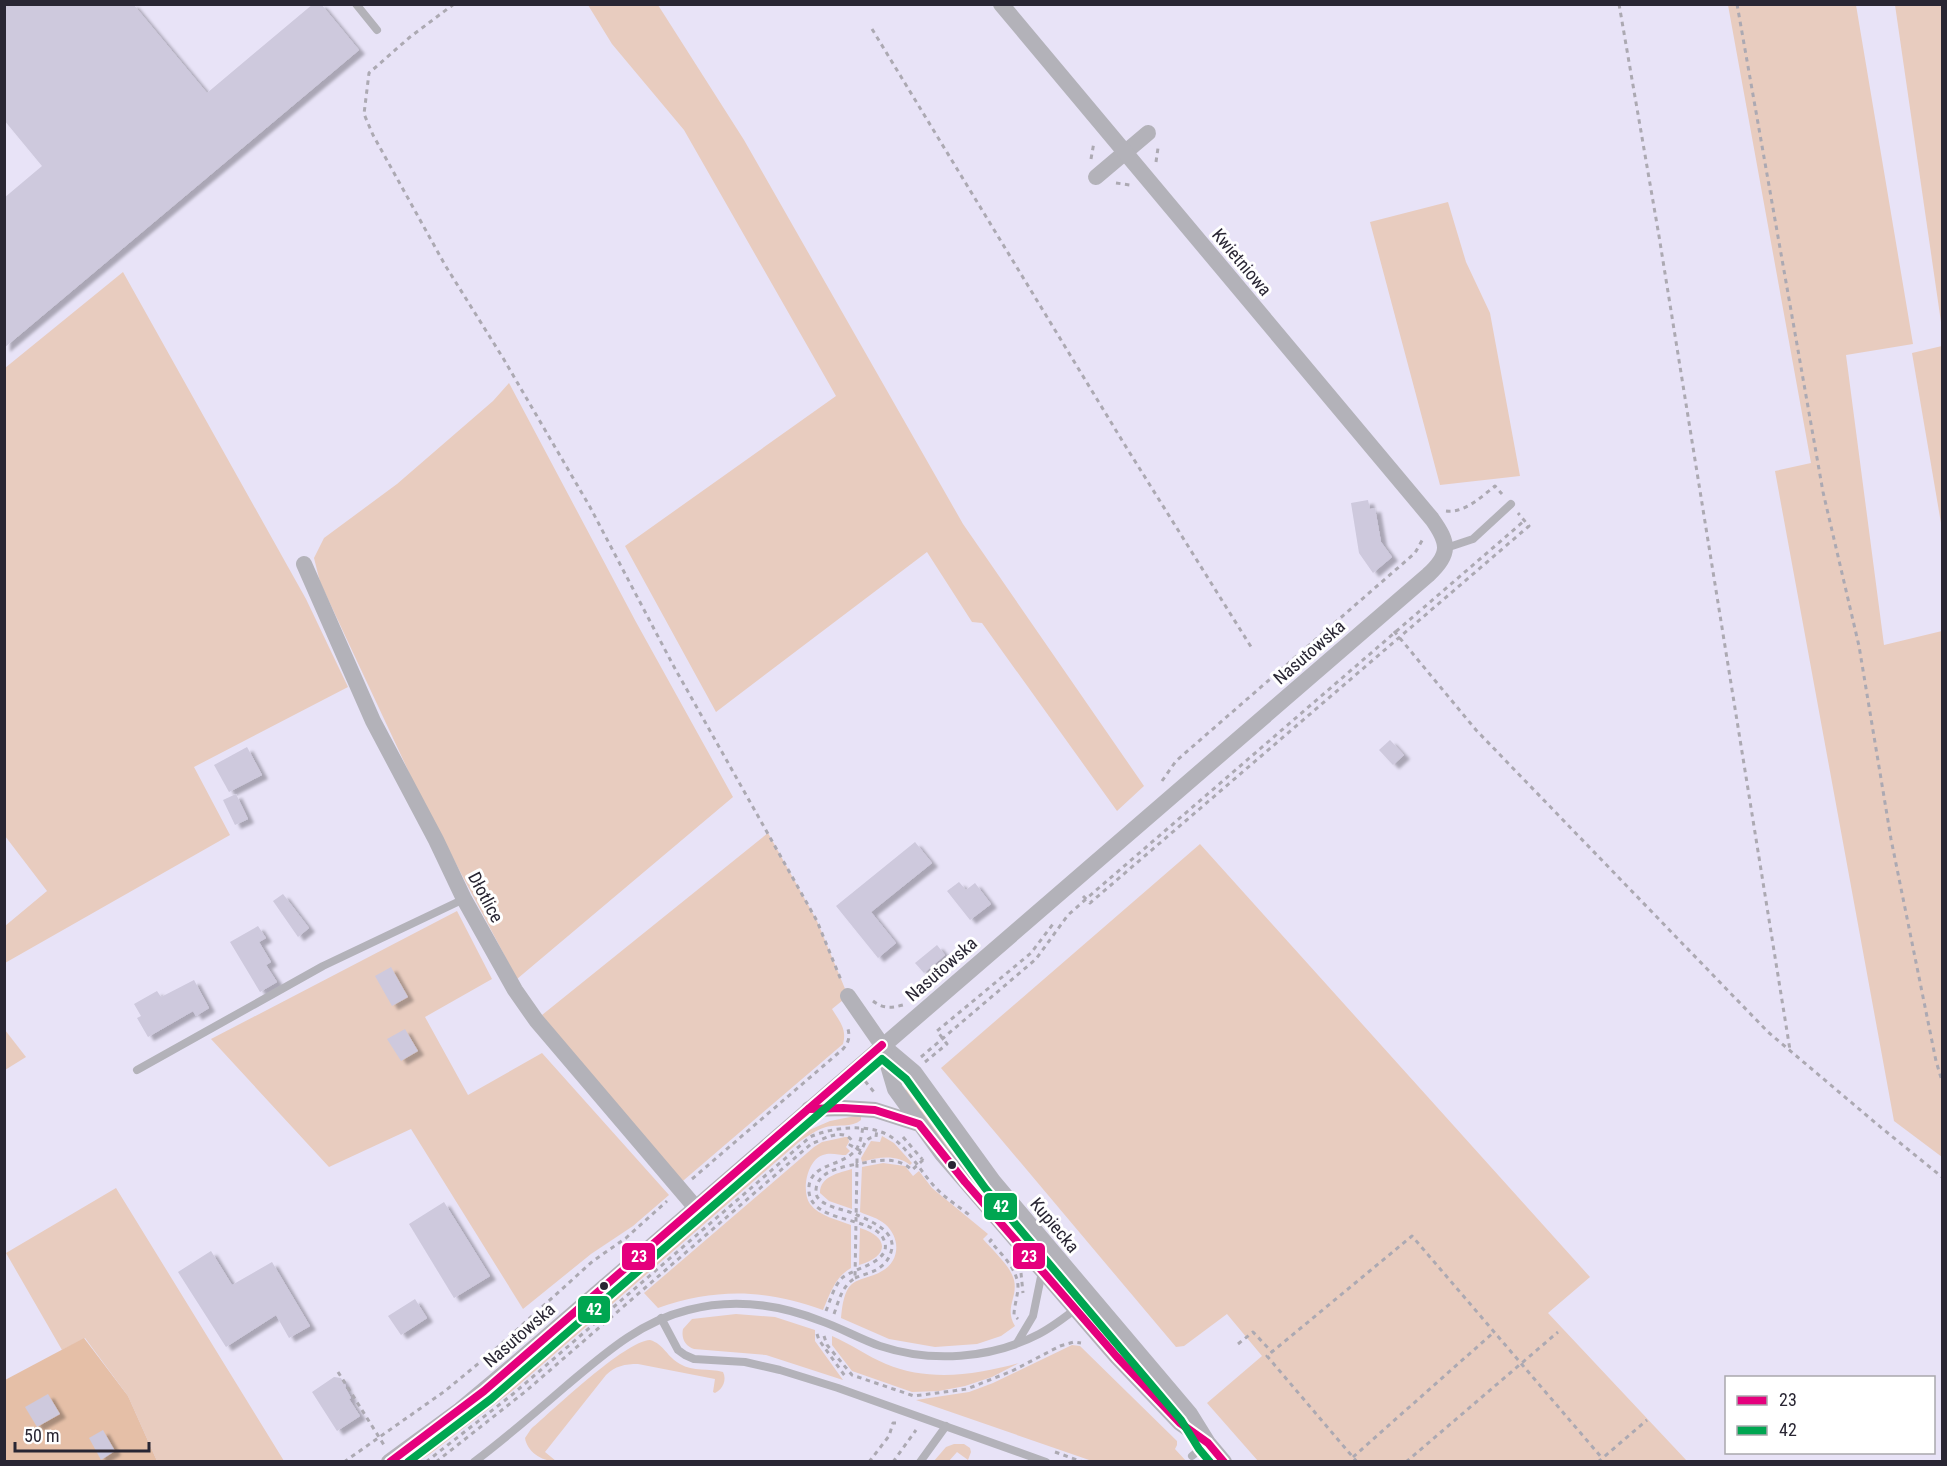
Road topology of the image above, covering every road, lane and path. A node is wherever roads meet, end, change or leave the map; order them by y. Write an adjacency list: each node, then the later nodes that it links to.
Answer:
1 (356, 4): 7 (lane)
2 (454, 4): 22 (path)
3 (1001, 4): 9 (street, Kwietniowa)
4 (1619, 4): 26 (path)
5 (1737, 4): 32 (path)
6 (872, 29): 18 (path)
7 (377, 30)
8 (1148, 133): 9 (street)
9 (1125, 152): 10 (street); 14 (street, Kwietniowa)
10 (1096, 177)
11 (1511, 504): 14 (lane)
12 (1524, 521): 17 (path)
13 (1426, 535): 19 (path)
14 (1446, 548): 16 (street, Nasutowska)
15 (304, 564): 20 (street, Dłotlice)
16 (1380, 616): 17 (path); 25 (street, Nasutowska)
17 (1395, 632): 26 (path); 29 (path)
18 (1253, 650)
19 (1160, 785)
20 (464, 899): 30 (lane); 45 (street, Dłotlice)
21 (868, 995): 23 (path)
22 (848, 996): 25 (street)
23 (909, 1000)
24 (846, 1025): 27 (path)
25 (882, 1045): 29 (street, Kupiecka); 34 (street, Nasutowska); 36 (street, Kupiecka)
26 (1790, 1050): 44 (path)
27 (839, 1053): 28 (path); 45 (path)
28 (844, 1059)
29 (909, 1067): 59 (street, Kupiecka)
30 (137, 1070)
31 (864, 1080): 33 (path)
32 (1942, 1080)
33 (874, 1092)
34 (809, 1109): 35 (street); 46 (street, Nasutowska)
35 (866, 1109): 36 (street); 37 (path)
36 (920, 1124): 56 (street, Kupiecka)
37 (863, 1129): 42 (path); 49 (path); 86 (path)
38 (902, 1136): 40 (path)
39 (861, 1151): 41 (path)
40 (923, 1160): 42 (path); 43 (path)
41 (857, 1164): 42 (path); 47 (path); 47 (path)
42 (917, 1166): 48 (path)
43 (930, 1168)
44 (1942, 1177)
45 (680, 1190): 46 (street, Dłotlice); 79 (path)
46 (696, 1208): 83 (street, Nasutowska)
47 (855, 1214): 49 (path); 57 (path)
48 (979, 1222)
49 (855, 1223): 55 (path); 55 (path)
50 (994, 1237): 64 (path)
51 (1002, 1246): 53 (path)
52 (686, 1252): 87 (path)
53 (1009, 1256)
54 (1017, 1264): 58 (path)
55 (855, 1271): 57 (path); 63 (path)
56 (1042, 1272): 60 (street, Kupiecka); 68 (lane)
57 (855, 1278): 61 (path)
58 (1023, 1294)
59 (1090, 1297): 60 (lane); 80 (street, Kupiecka)
60 (1074, 1309): 68 (lane); 80 (street, Kupiecka)
61 (834, 1314)
62 (661, 1318): 63 (lane); 77 (lane); 88 (lane)
63 (822, 1321): 68 (lane); 74 (path)
64 (1019, 1321)
65 (1494, 1332): 71 (path); 72 (path); 82 (path)
66 (1558, 1332): 72 (path)
67 (824, 1336): 70 (path)
68 (1017, 1343)
69 (1238, 1344): 71 (path)
70 (1089, 1350)
71 (1272, 1352): 82 (path)
72 (1521, 1363): 84 (path); 95 (path)
73 (338, 1372): 79 (path)
74 (866, 1385)
75 (1647, 1420): 84 (path)
76 (901, 1425): 89 (path)
77 (946, 1426): 91 (lane); 92 (lane)
78 (909, 1428): 90 (path)
79 (379, 1438): 83 (path); 85 (path)
80 (1208, 1443): 81 (lane); 93 (street, Kupiecka)
81 (1192, 1456)
82 (1353, 1457): 94 (path)
83 (391, 1460)
84 (1600, 1460)
85 (344, 1461)
86 (426, 1461)
87 (436, 1461)
88 (474, 1461)
89 (869, 1461)
90 (893, 1461)
91 (920, 1461)
92 (1046, 1461)
93 (1224, 1461)
94 (1357, 1461)
95 (1406, 1461)

